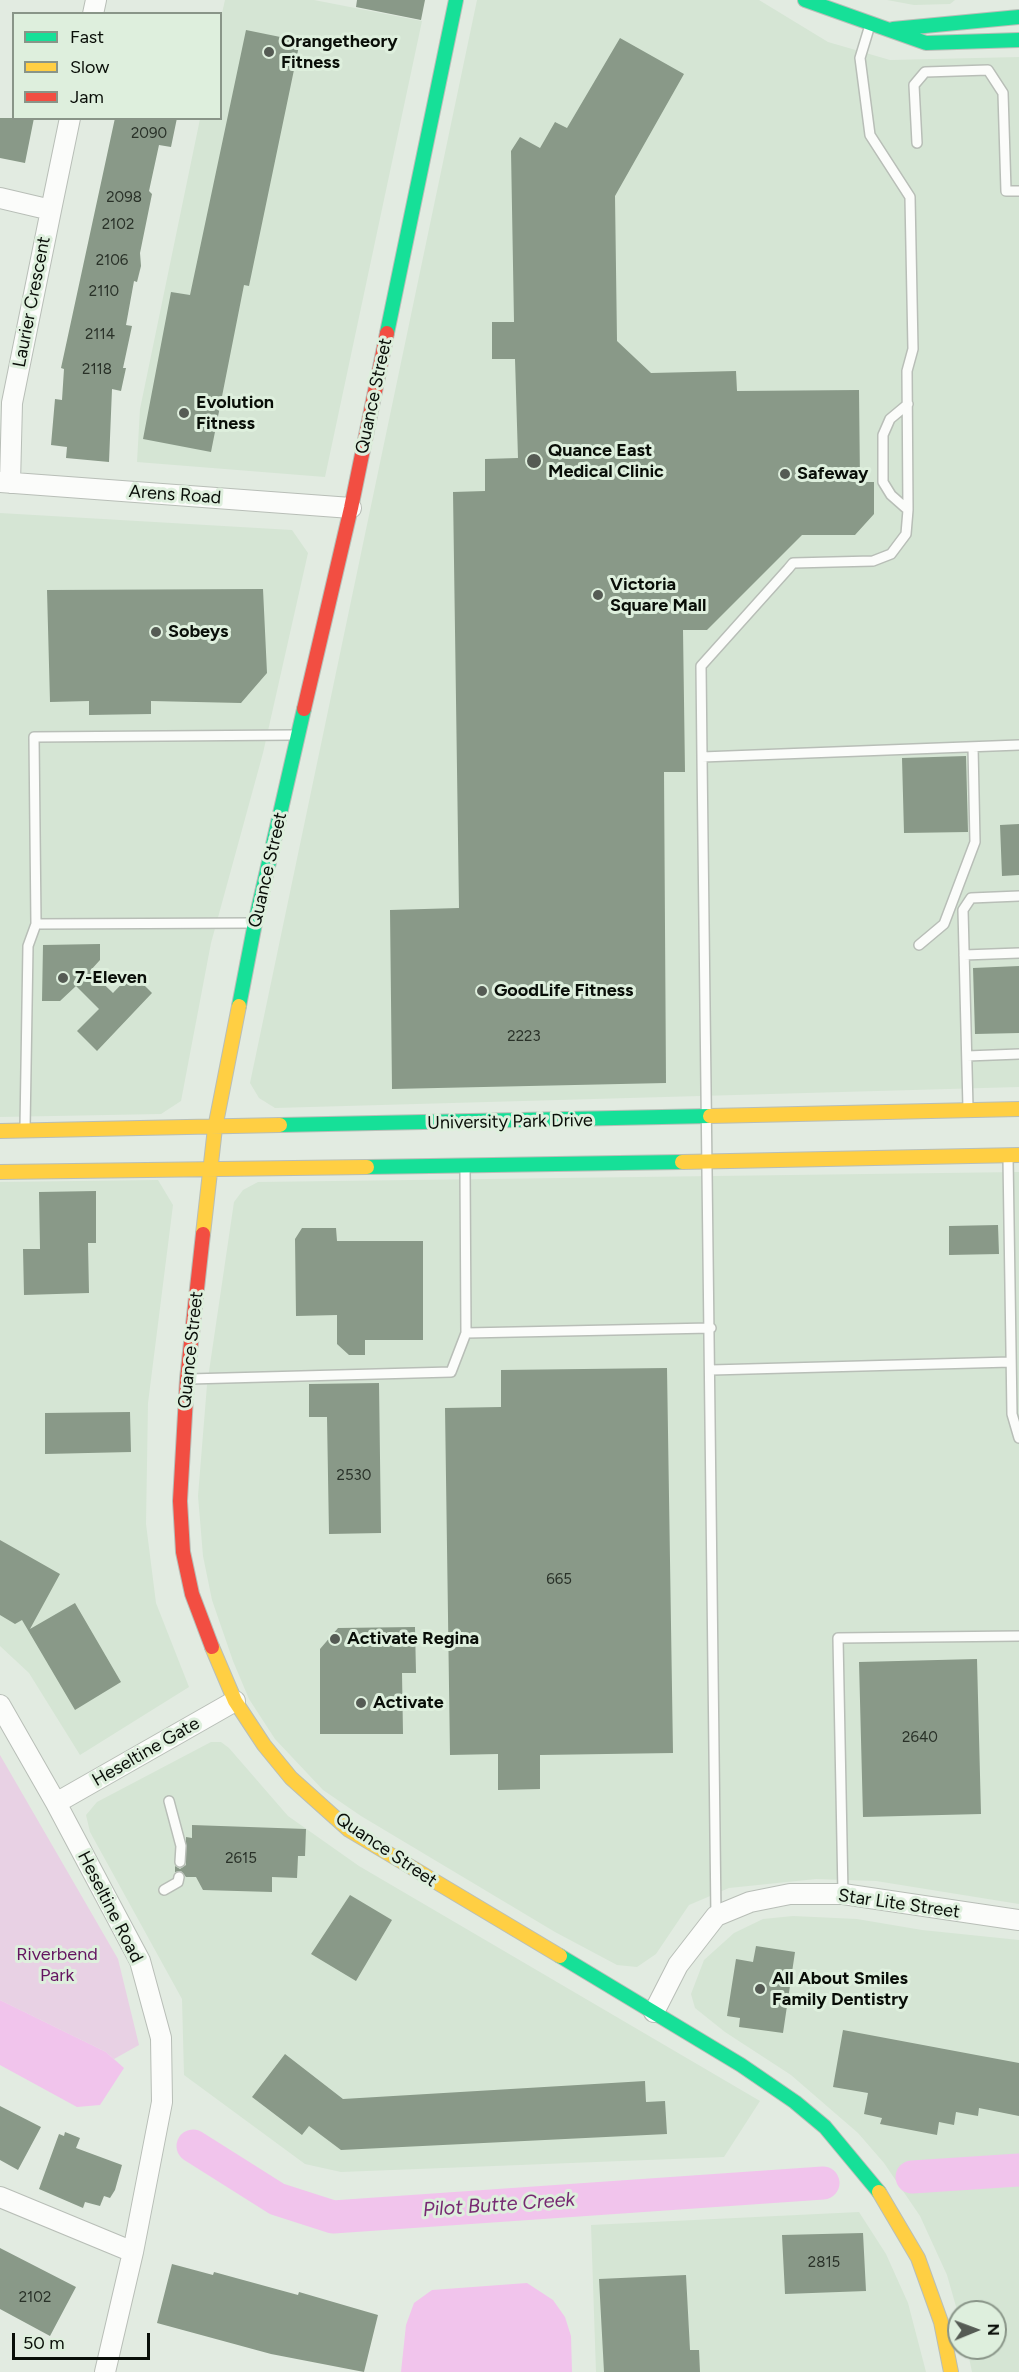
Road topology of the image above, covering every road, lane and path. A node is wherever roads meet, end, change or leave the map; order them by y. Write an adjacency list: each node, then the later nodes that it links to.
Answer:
1 (456, 0): 14 (main road, Quance Street)
2 (805, 0): 4 (main road)
3 (1017, 14): 5 (main road)
4 (870, 24): 5 (main road); 12 (lane)
5 (893, 29): 6 (main road)
6 (1019, 40)
7 (70, 120): 11 (street, Laurier Crescent)
8 (917, 143): 9 (lane)
9 (1019, 191)
10 (0, 198): 11 (street)
11 (51, 210): 13 (street, Laurier Crescent)
12 (908, 404): 15 (lane); 15 (lane)
13 (5, 482): 14 (street, Arens Road)
14 (351, 508): 16 (main road, Quance Street)
15 (908, 510): 19 (lane)
16 (299, 735): 21 (main road, Quance Street); 22 (lane)
17 (1019, 745): 18 (lane)
18 (973, 747): 19 (lane); 23 (lane)
19 (702, 757): 30 (lane)
20 (1019, 896): 25 (lane)
21 (255, 923): 22 (lane); 31 (main road, Quance Street)
22 (36, 924): 32 (lane)
23 (919, 945)
24 (1019, 953): 25 (lane)
25 (964, 955): 27 (lane)
26 (1019, 1054): 27 (lane)
27 (967, 1056): 29 (lane)
28 (1019, 1109): 29 (main road, University Park Drive)
29 (968, 1110): 30 (main road, University Park Drive)
30 (707, 1116): 31 (main road, University Park Drive); 35 (lane)
31 (215, 1128): 32 (main road, University Park Drive); 37 (main road, Quance Street)
32 (25, 1130): 33 (main road, University Park Drive)
33 (0, 1131)
34 (1013, 1155): 35 (main road); 41 (lane)
35 (708, 1160): 36 (main road); 39 (lane)
36 (465, 1166): 37 (main road); 40 (lane)
37 (210, 1168): 38 (main road); 43 (main road, Quance Street)
38 (0, 1172)
39 (711, 1328): 40 (lane); 42 (lane)
40 (466, 1333): 43 (lane)
41 (1011, 1362): 42 (lane); 44 (lane)
42 (711, 1370): 54 (lane)
43 (187, 1379): 46 (main road, Quance Street)
44 (1019, 1438)
45 (1019, 1636): 53 (lane)
46 (235, 1701): 49 (street, Heseltine Gate); 56 (main road, Quance Street)
47 (0, 1705): 49 (street, Heseltine Road)
48 (169, 1801): 50 (lane)
49 (56, 1803): 58 (street, Heseltine Road)
50 (180, 1862)
51 (179, 1877): 52 (lane)
52 (164, 1890)
53 (843, 1894): 54 (street, Star Lite Street); 55 (street, Star Lite Street)
54 (716, 1917): 56 (street, Star Lite Street)
55 (1019, 1920)
56 (654, 2012): 60 (main road, Quance Street)
57 (0, 2197): 58 (street)
58 (134, 2252): 59 (street, Heseltine Road)
59 (105, 2372)
60 (951, 2372)

